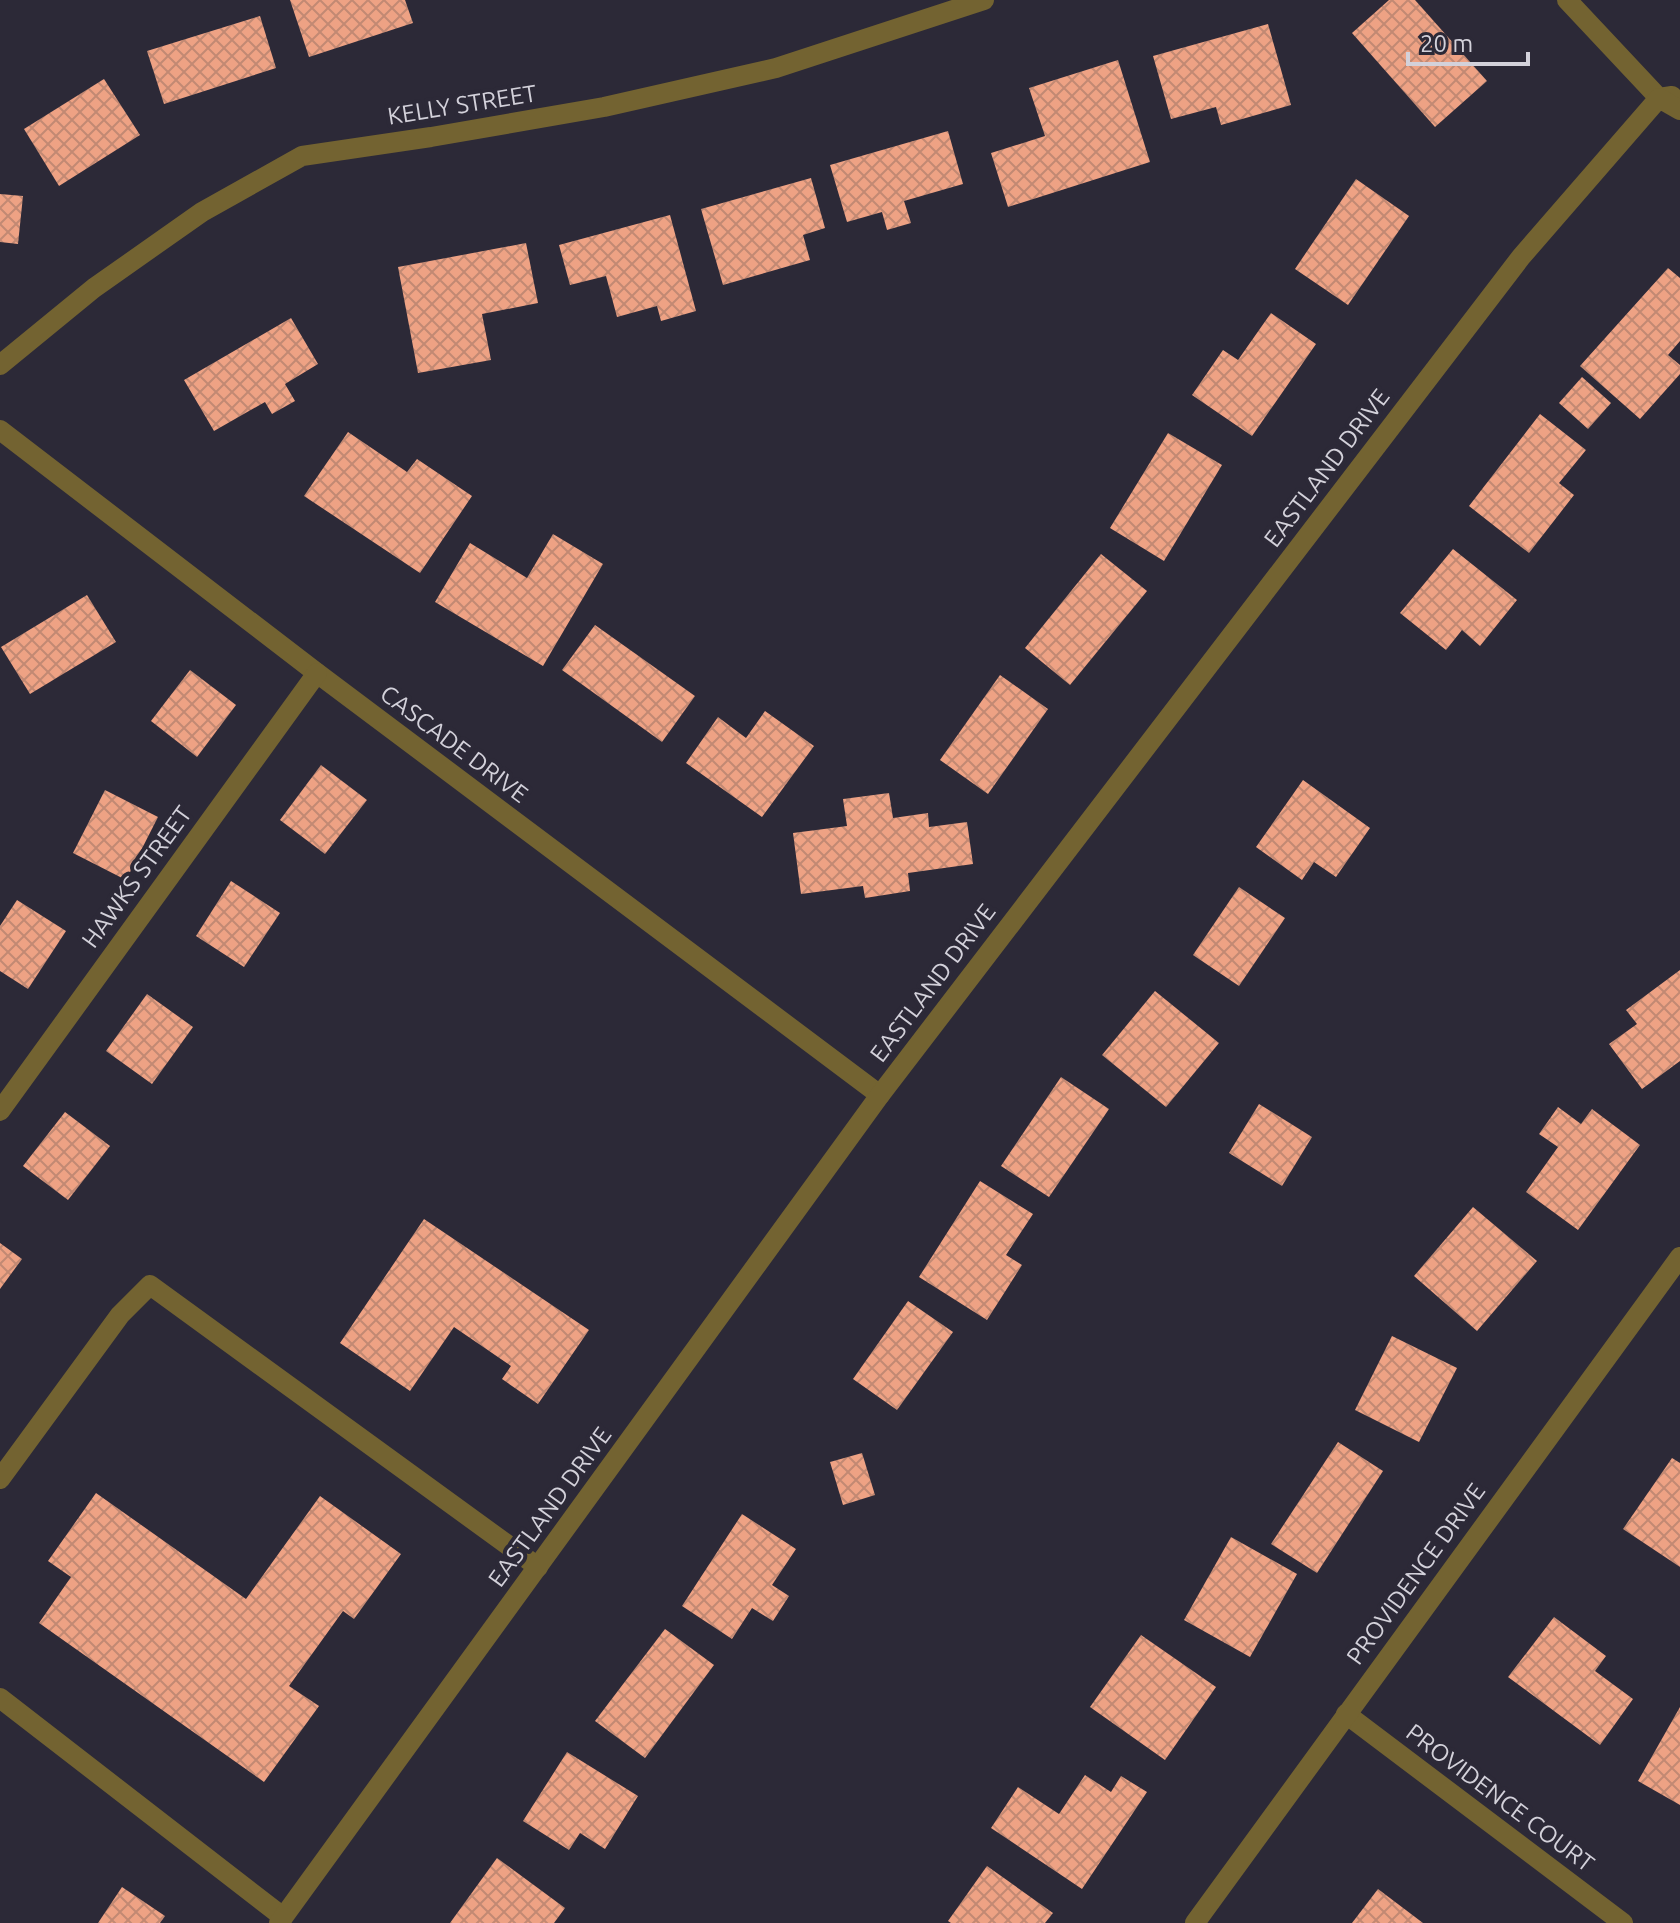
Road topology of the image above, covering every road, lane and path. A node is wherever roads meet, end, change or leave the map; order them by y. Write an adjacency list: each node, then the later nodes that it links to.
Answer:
1 (984, 0): 5 (street, KELLY STREET)
2 (1567, 0): 3 (street)
3 (1670, 96): 4 (street); 8 (street, EASTLAND DRIVE)
4 (1680, 110)
5 (0, 365)
6 (0, 430): 7 (street, CASCADE DRIVE)
7 (317, 673): 8 (street, CASCADE DRIVE); 9 (street, HAWKS STREET)
8 (880, 1095): 12 (street, EASTLAND DRIVE)
9 (0, 1111)
10 (1680, 1257): 14 (street, PROVIDENCE DRIVE)
11 (0, 1479): 12 (street)
12 (538, 1567): 15 (street, EASTLAND DRIVE)
13 (0, 1698): 15 (street)
14 (1346, 1714): 16 (street, PROVIDENCE DRIVE); 17 (street, PROVIDENCE COURT)
15 (281, 1920)
16 (1195, 1923)
17 (1623, 1923)

